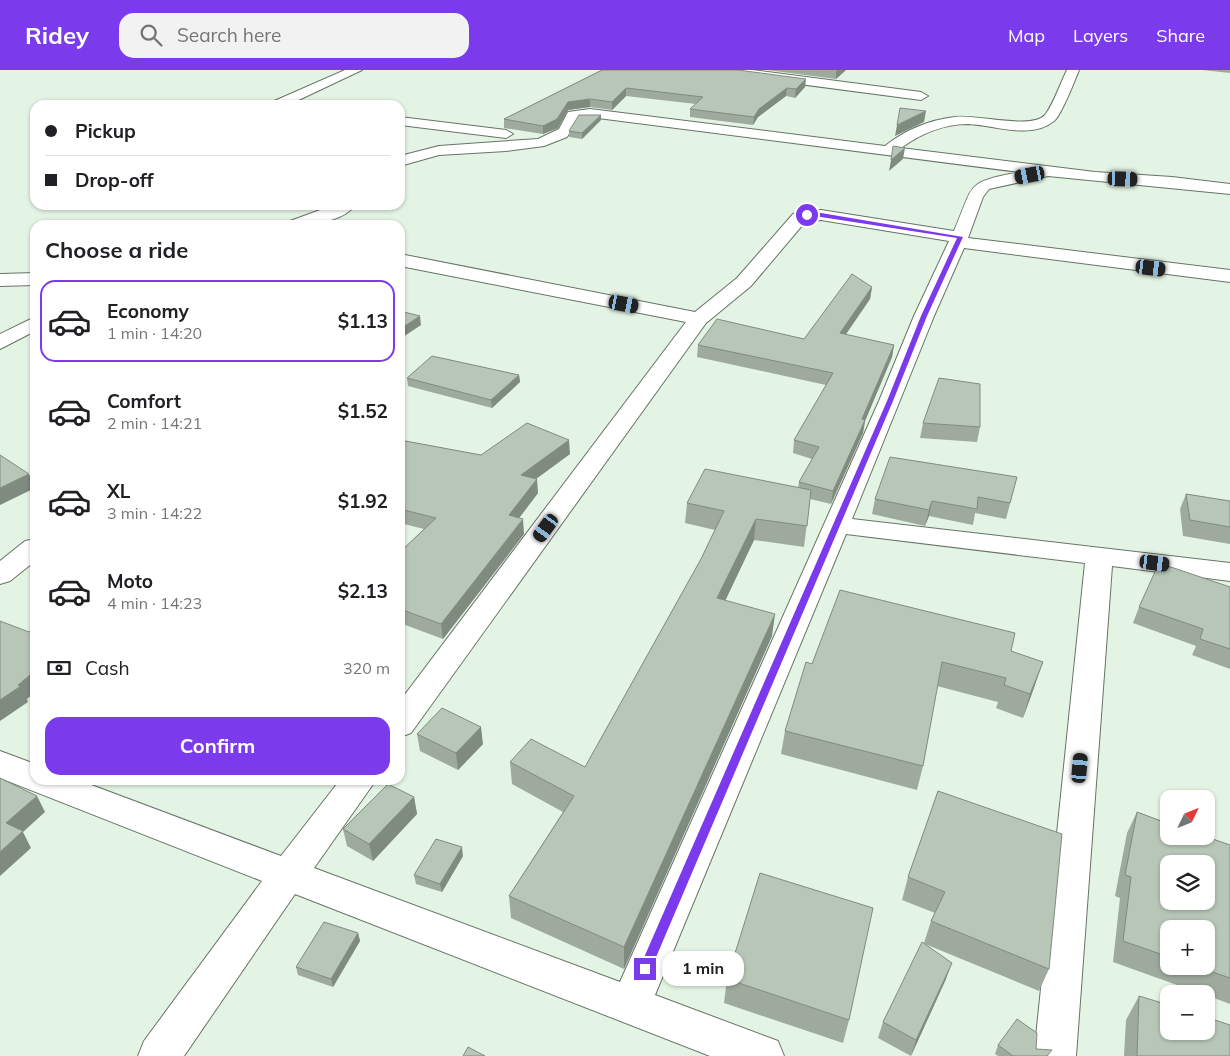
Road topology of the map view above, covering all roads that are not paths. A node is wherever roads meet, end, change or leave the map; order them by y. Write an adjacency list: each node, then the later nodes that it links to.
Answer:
1 (356, 70): 5 (street)
2 (722, 70): 4 (street)
3 (1073, 70): 8 (street)
4 (921, 96)
5 (288, 100)
6 (405, 122): 7 (street)
7 (549, 140): 8 (street); 9 (street)
8 (889, 150): 10 (street)
9 (405, 160)
10 (1048, 171): 11 (street); 14 (street)
11 (1230, 190)
12 (338, 210): 13 (street)
13 (311, 220)
14 (959, 239): 16 (street); 19 (street); 22 (street)
15 (405, 261): 19 (street)
16 (1230, 276)
17 (30, 279): 18 (street)
18 (0, 280)
19 (699, 319): 27 (street)
20 (30, 326): 21 (street)
21 (0, 343)
22 (837, 524): 24 (street); 33 (street)
23 (30, 551): 26 (street)
24 (1099, 556): 25 (street); 36 (street)
25 (1230, 572)
26 (0, 575)
27 (405, 718)
28 (0, 764): 29 (street)
29 (30, 776)
30 (54, 785): 32 (street)
31 (355, 785): 32 (street)
32 (288, 874): 33 (street); 34 (street)
33 (630, 1005): 35 (street)
34 (159, 1056)
35 (764, 1056)
36 (1055, 1056)

